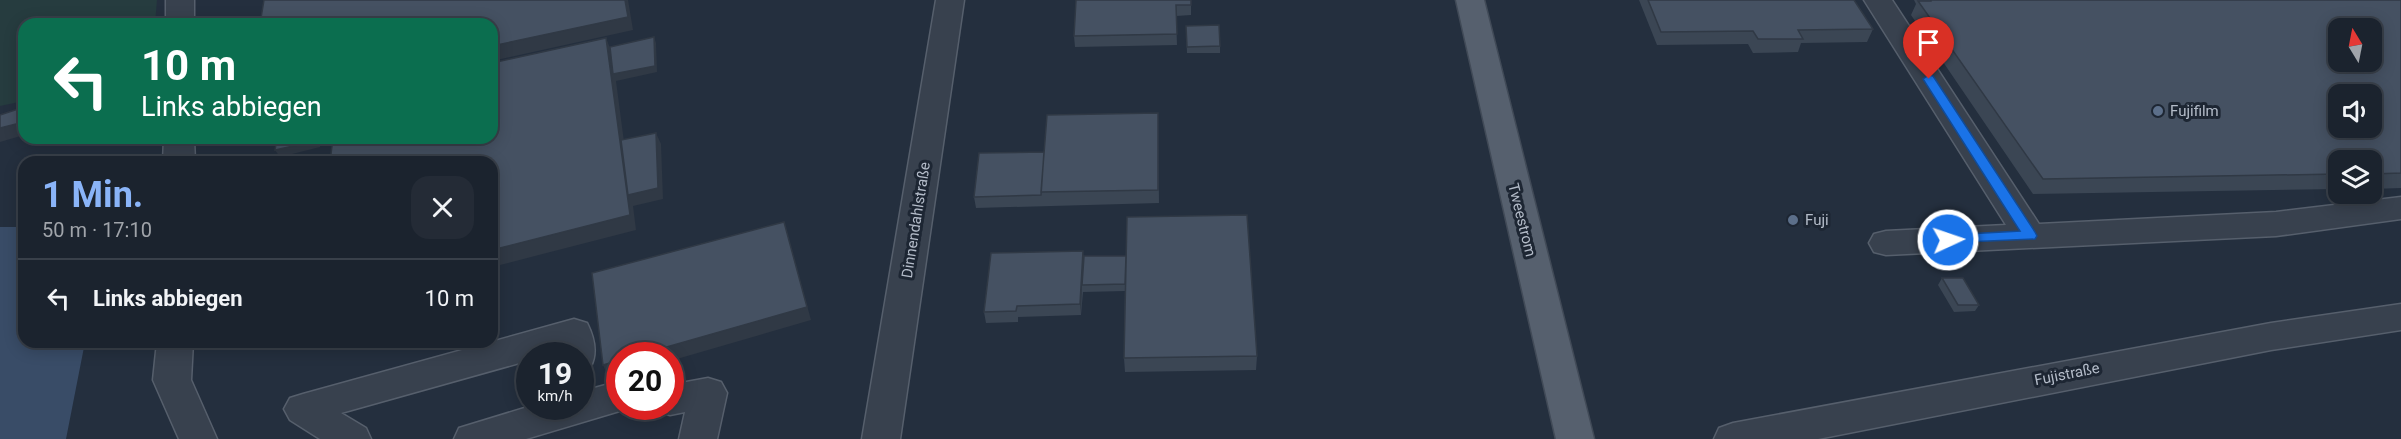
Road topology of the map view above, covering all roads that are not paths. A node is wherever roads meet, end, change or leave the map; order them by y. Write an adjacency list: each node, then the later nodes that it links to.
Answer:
1 (180, 0): 5 (street)
2 (950, 0): 21 (street, Dinnendahlstraße)
3 (1470, 0): 22 (main road, Tweestrom)
4 (1878, 0): 7 (street)
5 (180, 18)
6 (2401, 208): 7 (street)
7 (2030, 236): 8 (street)
8 (1886, 243)
9 (2401, 317): 23 (street, Fujistraße)
10 (542, 342): 11 (street)
11 (576, 342)
12 (175, 348): 17 (street)
13 (516, 349): 18 (street)
14 (594, 388): 16 (street)
15 (684, 397): 20 (street)
16 (603, 400): 19 (street)
17 (198, 439)
18 (352, 439)
19 (473, 439)
20 (698, 439)
21 (881, 439)
22 (1575, 439)
23 (1733, 439)

